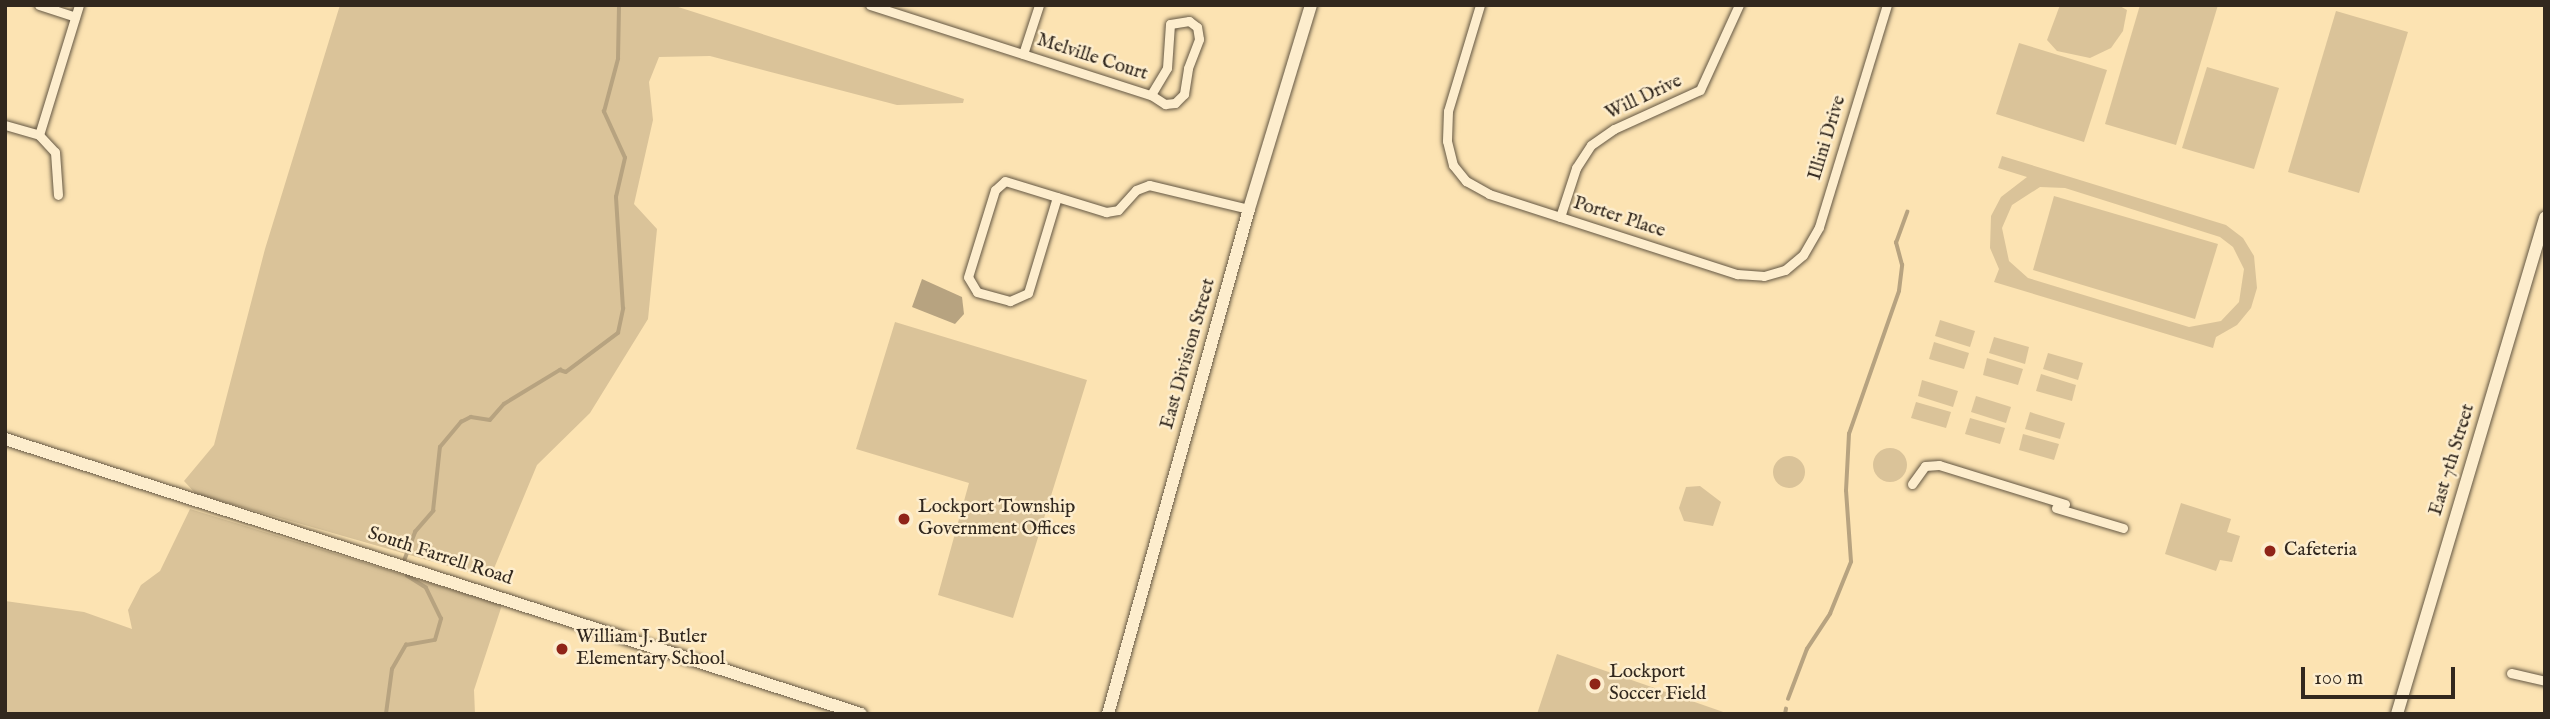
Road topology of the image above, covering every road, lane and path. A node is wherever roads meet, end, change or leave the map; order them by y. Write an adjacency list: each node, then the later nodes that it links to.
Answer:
1 (39, 5): 9 (street)
2 (79, 5): 9 (street)
3 (870, 5): 10 (street, Melville Court)
4 (1039, 5): 10 (street)
5 (1311, 5): 16 (street, East Division Street)
6 (1480, 5): 17 (street, Porter Place)
7 (1739, 5): 17 (street, Will Drive)
8 (1887, 5): 19 (street, Illini Drive)
9 (75, 17): 13 (street)
10 (1023, 54): 11 (street, Melville Court)
11 (1151, 95): 11 (street, Melville Court)
12 (5, 125): 13 (street)
13 (39, 135): 14 (street)
14 (58, 195)
15 (1057, 197): 15 (street); 16 (street)
16 (1249, 209): 26 (street, East Division Street)
17 (1560, 217): 19 (street, Porter Place)
18 (2545, 218): 27 (street, East 7th Street)
19 (1785, 270)
20 (5, 439): 25 (street, South Farrell Road)
21 (1912, 484): 22 (street)
22 (2123, 528)
23 (2511, 673): 24 (street)
24 (2545, 681)
25 (861, 714)
26 (1108, 714)
27 (2397, 714)

